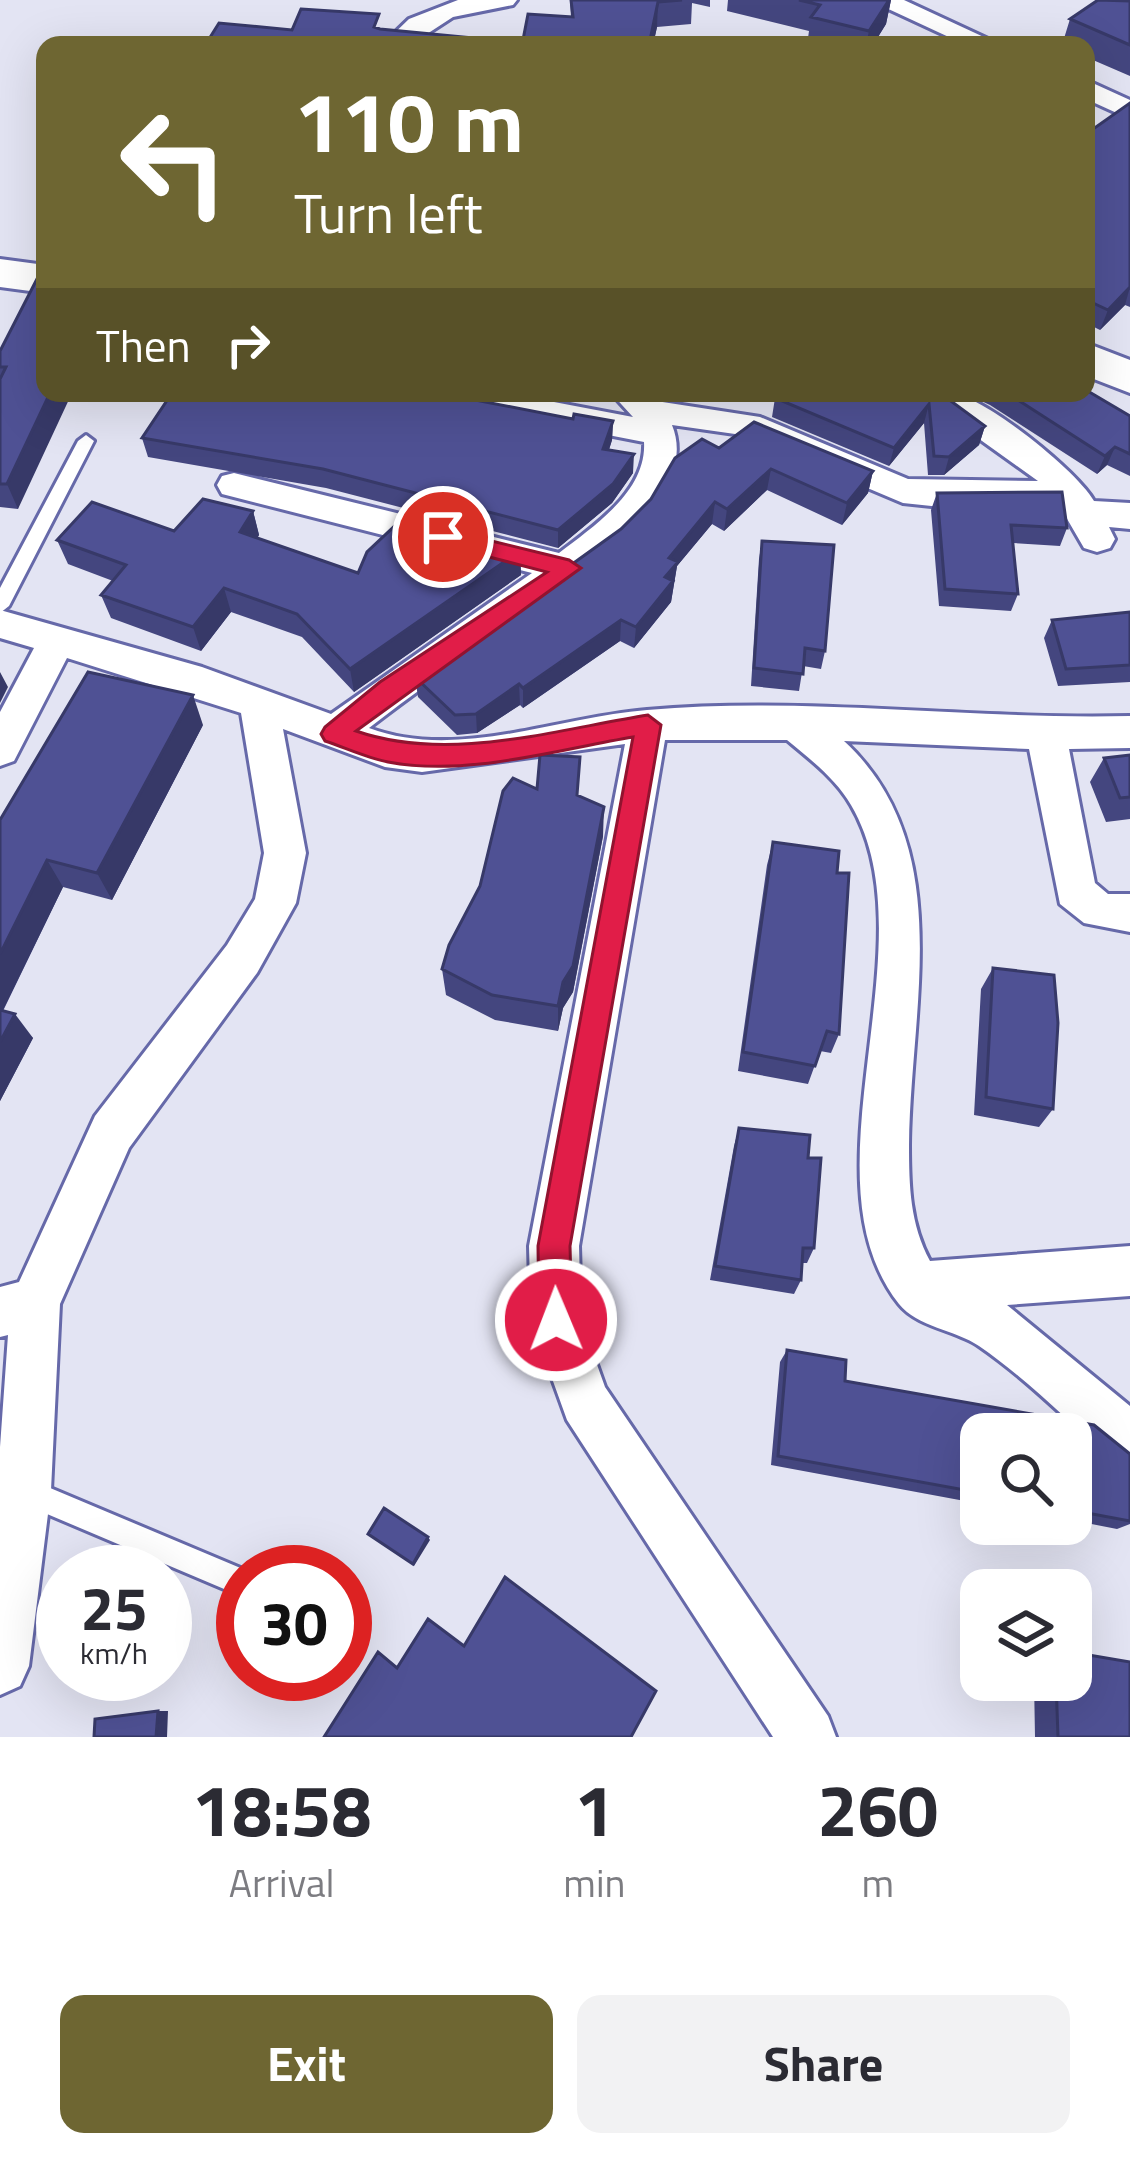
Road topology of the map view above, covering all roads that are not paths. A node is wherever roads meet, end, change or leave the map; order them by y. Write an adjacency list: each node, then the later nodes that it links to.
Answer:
1 (504, 0): 3 (street)
2 (882, 0): 4 (street)
3 (404, 36)
4 (967, 36)
5 (1095, 93): 6 (street)
6 (1130, 111)
7 (0, 273): 8 (main road)
8 (36, 279)
9 (1095, 362): 10 (main road)
10 (1130, 378)
11 (542, 402): 13 (street)
12 (946, 402): 16 (street)
13 (646, 412): 16 (street); 18 (street)
14 (86, 441): 19 (lane)
15 (234, 485): 18 (street)
16 (1086, 515): 17 (street)
17 (1130, 516)
18 (569, 568): 26 (street)
19 (0, 606)
20 (0, 624): 21 (street)
21 (58, 639): 22 (street); 28 (street)
22 (259, 706): 26 (street); 32 (street)
23 (796, 724): 24 (street); 27 (street); 31 (street)
24 (648, 725): 26 (street); 37 (street)
25 (1130, 731): 27 (street)
26 (334, 734)
27 (1046, 734): 29 (street)
28 (0, 750)
29 (1130, 913)
30 (1130, 1271): 31 (street)
31 (916, 1287): 33 (street)
32 (17, 1307): 34 (street)
33 (1130, 1440)
34 (24, 1490): 35 (lane); 36 (street)
35 (216, 1572)
36 (0, 1666)
37 (807, 1737)

